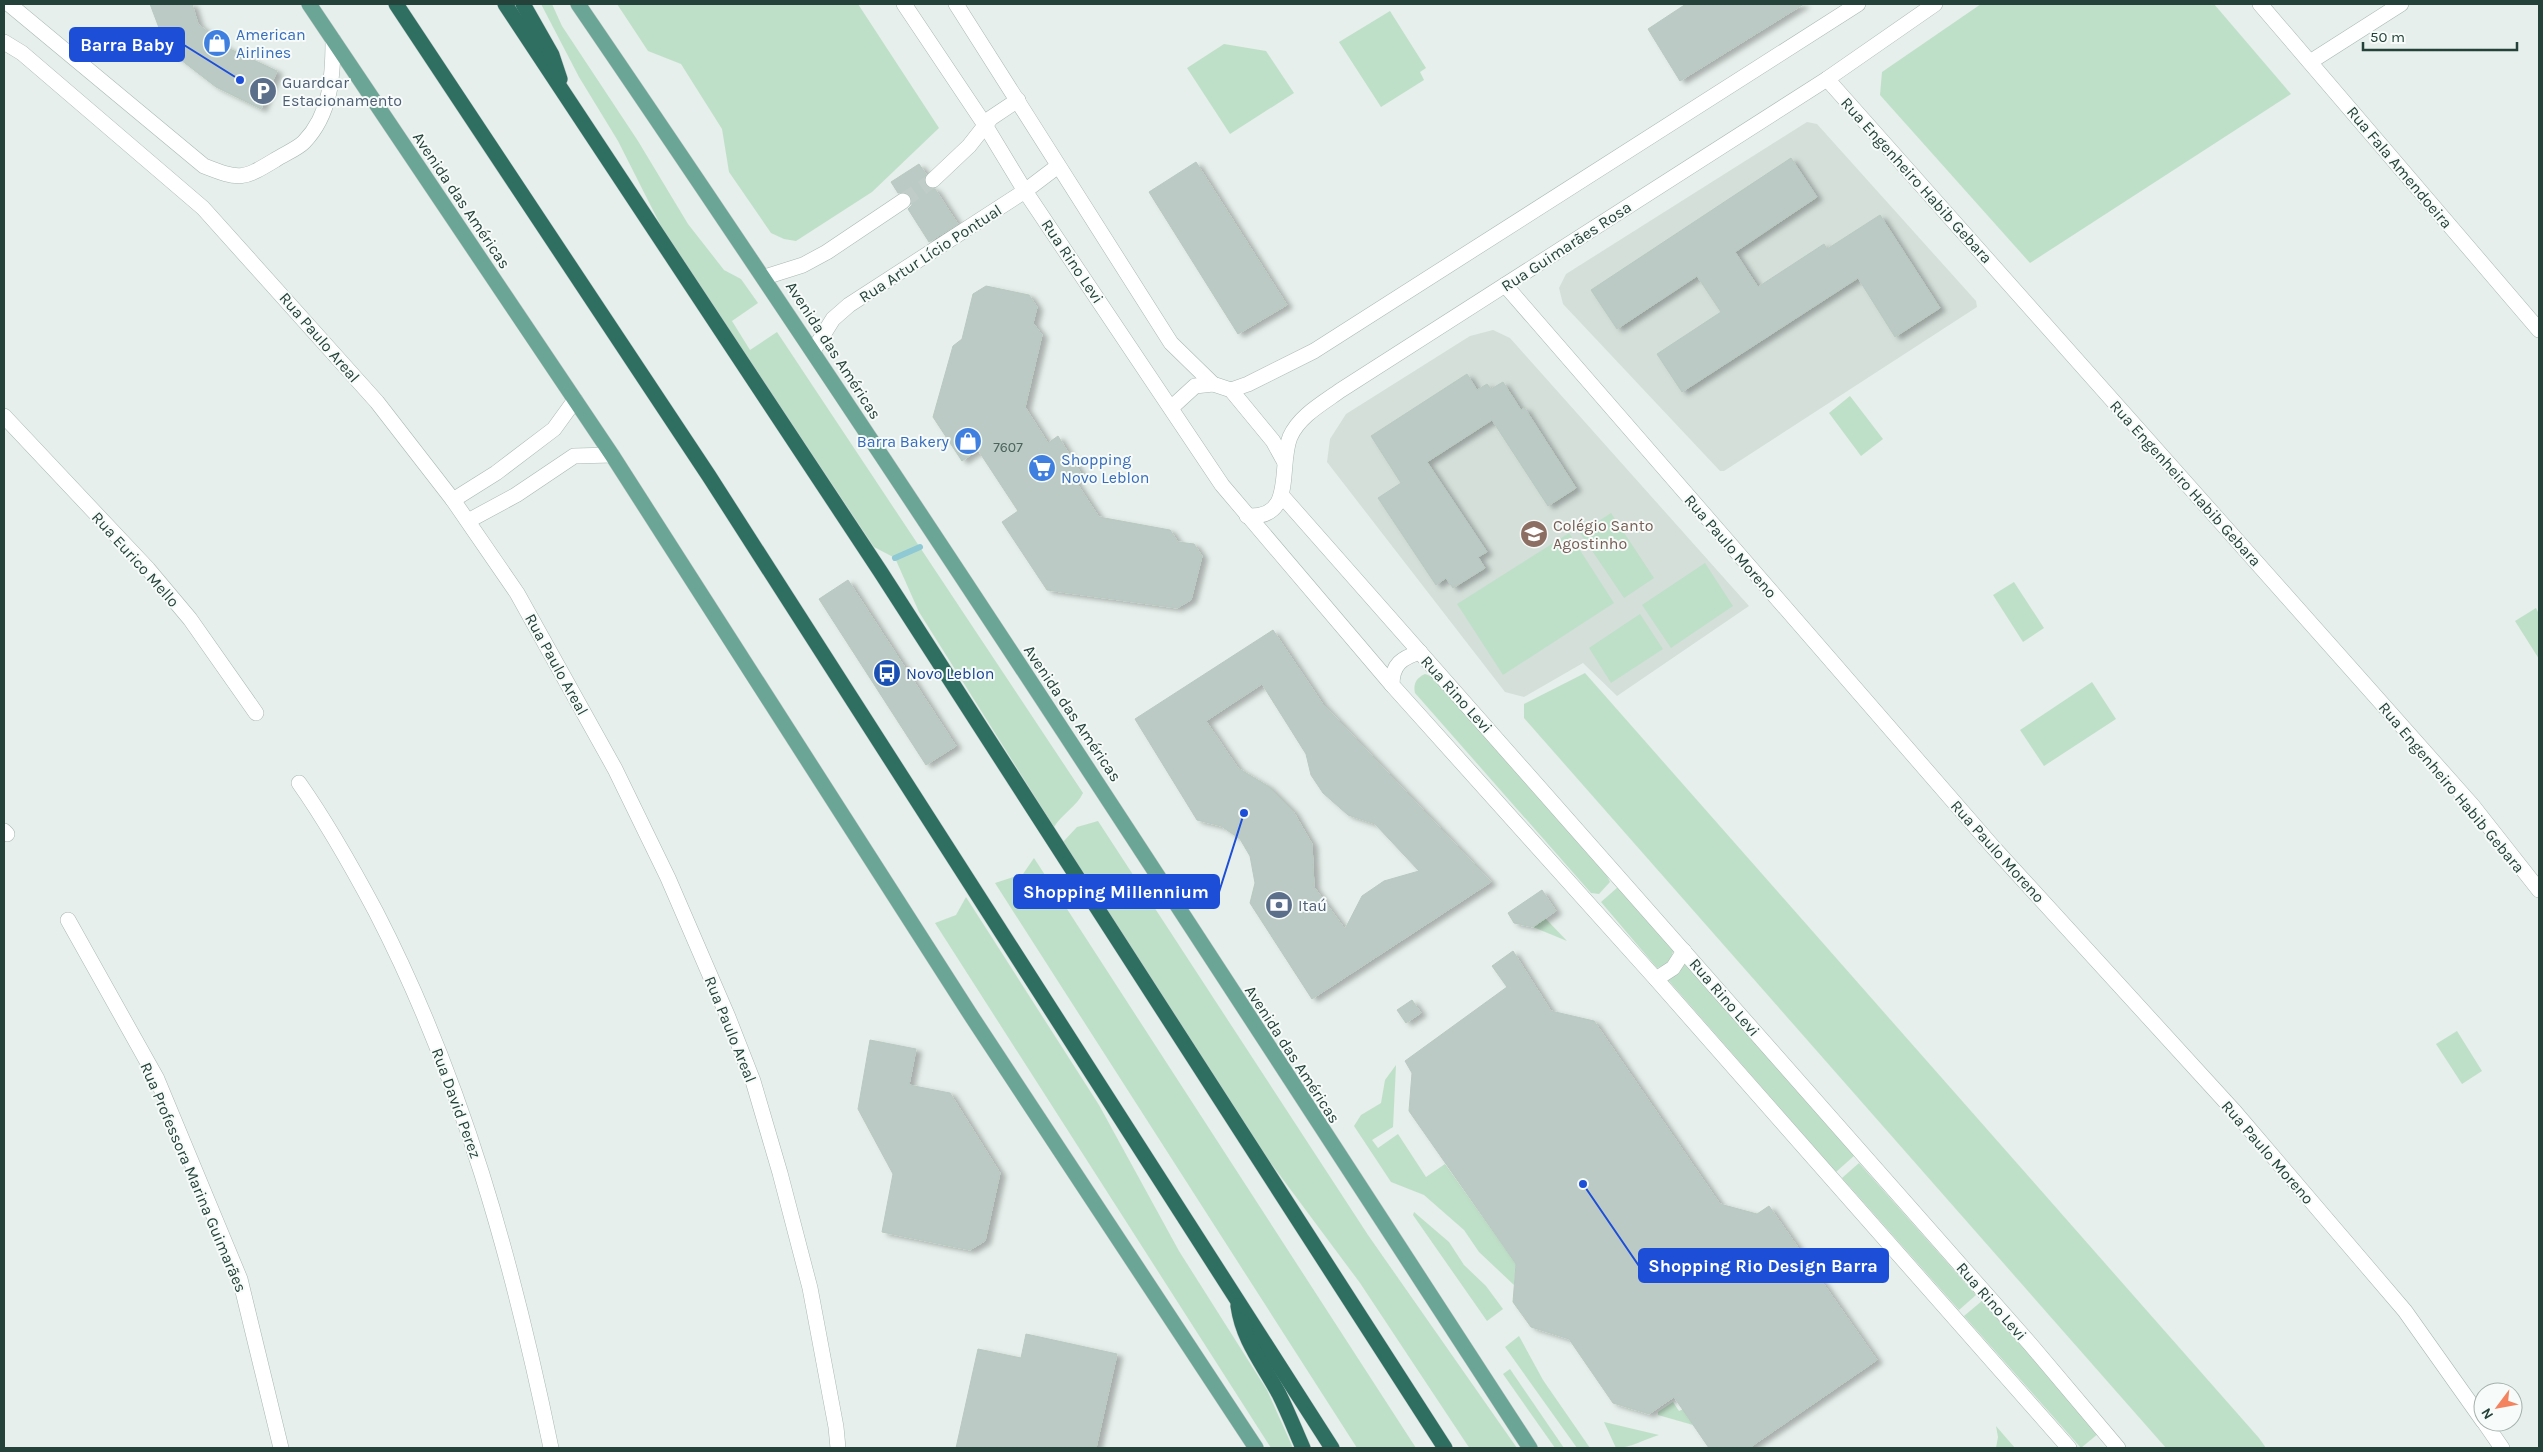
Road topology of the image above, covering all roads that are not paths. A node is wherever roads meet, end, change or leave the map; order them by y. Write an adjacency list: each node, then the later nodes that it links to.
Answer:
1 (9, 4): 13 (street)
2 (309, 4): 13 (main road, Avenida das Américas)
3 (396, 4): 47 (highway)
4 (505, 4): 17 (highway)
5 (523, 4): 17 (highway)
6 (578, 4): 24 (main road, Avenida das Américas)
7 (904, 4): 19 (street, Rua Rino Levi)
8 (956, 4): 18 (street)
9 (1858, 4): 29 (street)
10 (1935, 4): 16 (street, Rua Guimarães Rosa)
11 (2260, 4): 15 (street, Rua Fala Amendoeira)
12 (2401, 4): 15 (street)
13 (333, 40): 30 (main road, Avenida das Américas)
14 (4, 42): 36 (street, Rua Paulo Areal)
15 (2310, 62): 26 (street, Rua Fala Amendoeira)
16 (1827, 79): 25 (street, Rua Guimarães Rosa); 43 (street, Rua Engenheiro Habib Gebara)
17 (562, 93): 49 (highway)
18 (1018, 100): 19 (street); 20 (street)
19 (985, 125): 21 (street); 22 (street, Rua Rino Levi)
20 (1058, 166): 22 (street, Rua Artur Lício Pontual); 28 (street)
21 (933, 180)
22 (1025, 191): 27 (street, Rua Artur Lício Pontual); 31 (street, Rua Rino Levi)
23 (903, 201): 24 (street)
24 (765, 277): 27 (main road, Avenida das Américas)
25 (1505, 285): 34 (street, Rua Guimarães Rosa); 48 (street, Rua Paulo Moreno)
26 (2539, 330)
27 (813, 351): 59 (main road, Avenida das Américas)
28 (1213, 384): 29 (street); 31 (street)
29 (1231, 390): 34 (street)
30 (574, 400): 33 (main road, Avenida das Américas); 36 (street)
31 (1171, 408): 37 (street, Rua Rino Levi)
32 (4, 416): 41 (street, Rua Eurico Mello)
33 (612, 456): 38 (street); 54 (main road, Avenida das Américas)
34 (1284, 461): 35 (street, Rua Guimarães Rosa)
35 (1283, 496): 37 (street); 39 (street)
36 (453, 500): 38 (street, Rua Paulo Areal)
37 (1246, 516): 40 (street, Rua Rino Levi)
38 (468, 521): 53 (street, Rua Paulo Areal)
39 (1420, 652): 40 (street, Rua Rino Levi); 45 (street, Rua Rino Levi)
40 (1392, 685): 46 (street)
41 (256, 713)
42 (299, 783): 52 (street, Rua David Perez)
43 (2539, 890)
44 (68, 920): 51 (street, Rua Professora Marina Guimarães)
45 (1684, 951): 46 (street); 61 (street, Rua Rino Levi)
46 (1656, 979): 60 (street)
47 (1236, 1298): 55 (highway); 56 (highway)
48 (2473, 1408)
49 (1427, 1419): 57 (highway); 58 (highway)
50 (2490, 1432): 62 (street, Rua Paulo Moreno)
51 (281, 1448)
52 (551, 1448)
53 (838, 1448)
54 (1255, 1448)
55 (1303, 1448)
56 (1332, 1448)
57 (1446, 1448)
58 (1458, 1448)
59 (1530, 1448)
60 (2069, 1448)
61 (2118, 1448)
62 (2502, 1448)

